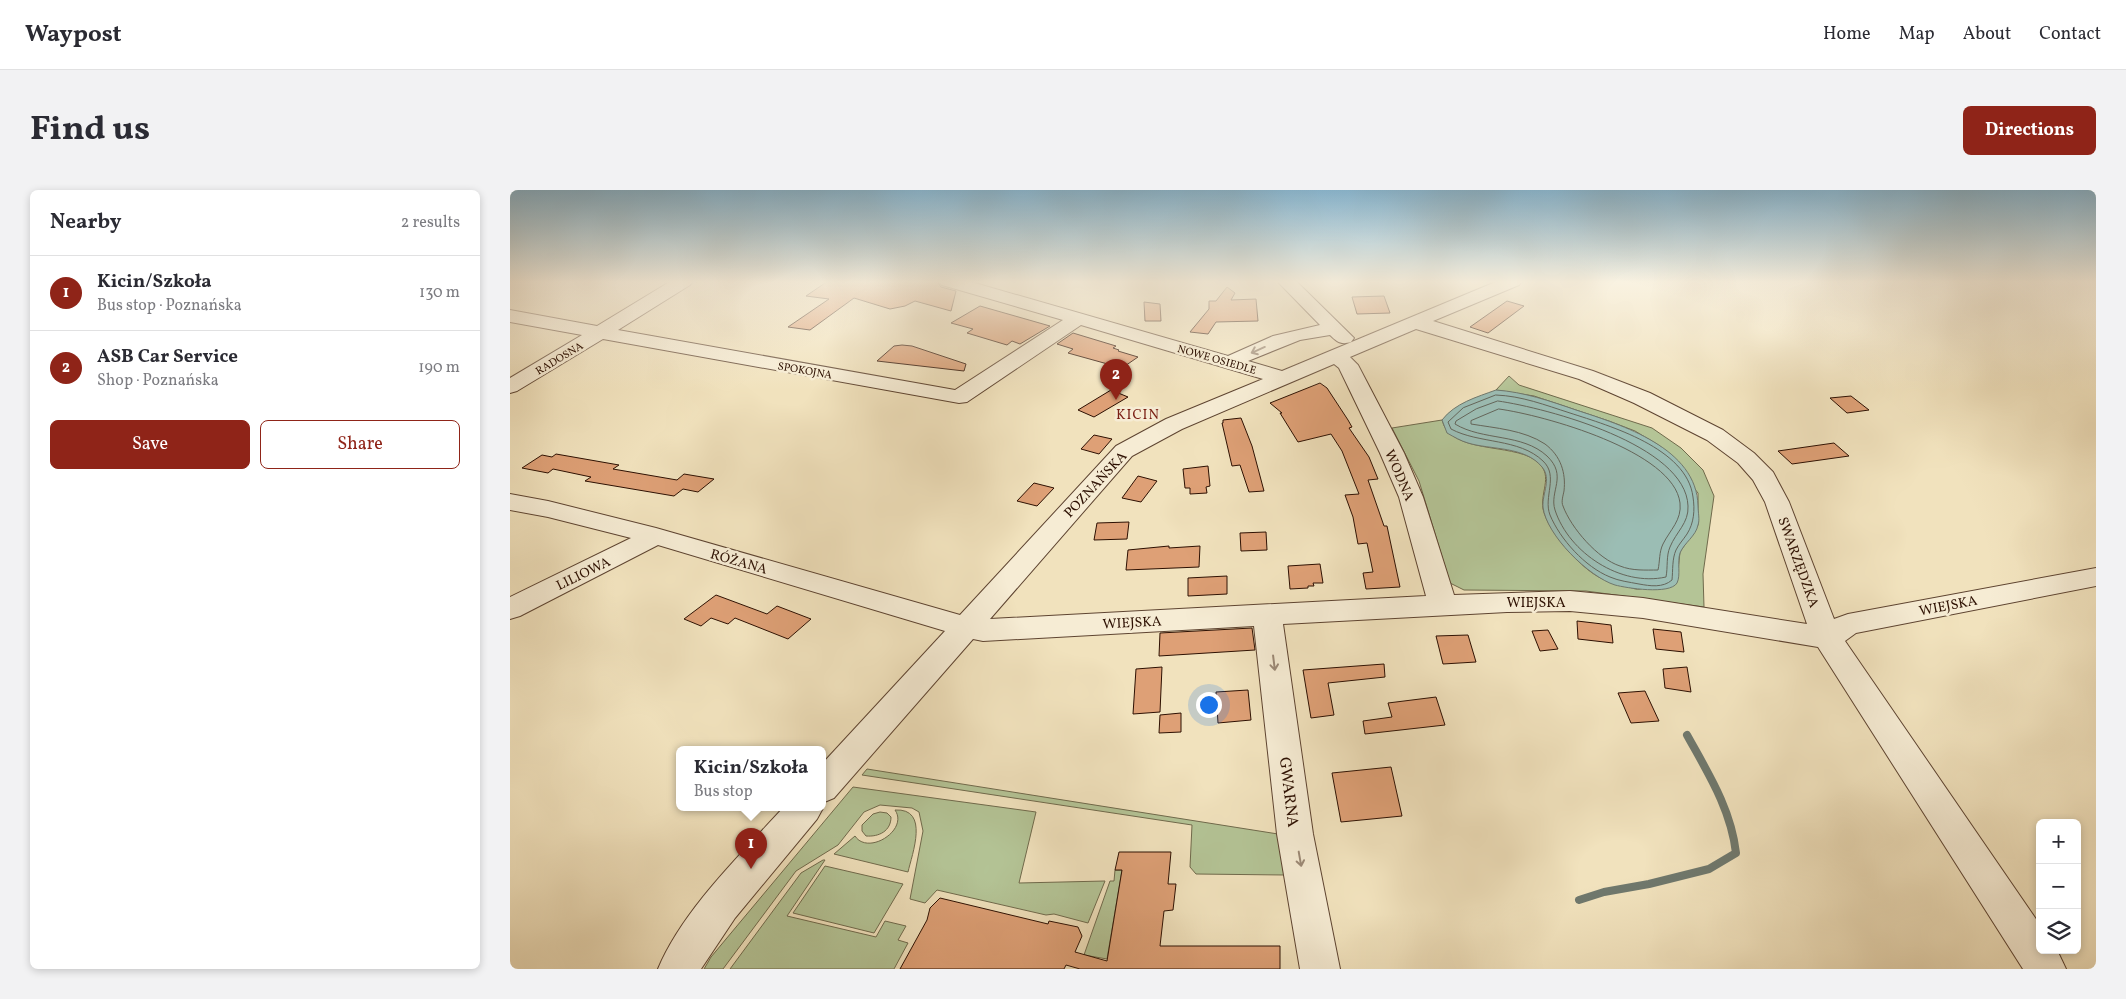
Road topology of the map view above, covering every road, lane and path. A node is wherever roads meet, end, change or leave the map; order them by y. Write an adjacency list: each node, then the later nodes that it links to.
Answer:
1 (517, 317): 9 (street, SPOKOJNA)
2 (626, 317): 9 (street, RADOSNA)
3 (1072, 317): 6 (street, NOWE OSIEDLE)
4 (1322, 317): 8 (street, WODNA)
5 (1426, 317): 7 (street, POZNAŃSKA)
6 (1078, 319): 9 (street, SPOKOJNA); 11 (street, NOWE OSIEDLE)
7 (1415, 322): 10 (street, POZNAŃSKA); 21 (street, SWARZĘDZKA)
8 (1334, 329): 10 (street, WODNA); 11 (street, one-way to 11)
9 (600, 334): 13 (street, RADOSNA)
10 (1345, 352): 12 (street, POZNAŃSKA); 17 (street, WODNA)
11 (1230, 362): 12 (street, NOWE OSIEDLE)
12 (1283, 378): 20 (street, POZNAŃSKA)
13 (510, 387)
14 (510, 502): 15 (street, RÓŻANA)
15 (656, 536): 18 (street, LILIOWA); 20 (street, RÓŻANA)
16 (2096, 577): 21 (street, WIEJSKA)
17 (1443, 605): 19 (street, WIEJSKA); 21 (street, WIEJSKA)
18 (510, 609)
19 (1267, 615): 20 (street, WIEJSKA); 25 (street, GWARNA, one-way to 25)
20 (967, 627): 22 (street, POZNAŃSKA)
21 (1827, 638): 26 (street, SWARZĘDZKA)
22 (826, 784)
23 (802, 811): 24 (street)
24 (678, 969)
25 (1320, 969)
26 (2046, 969)

